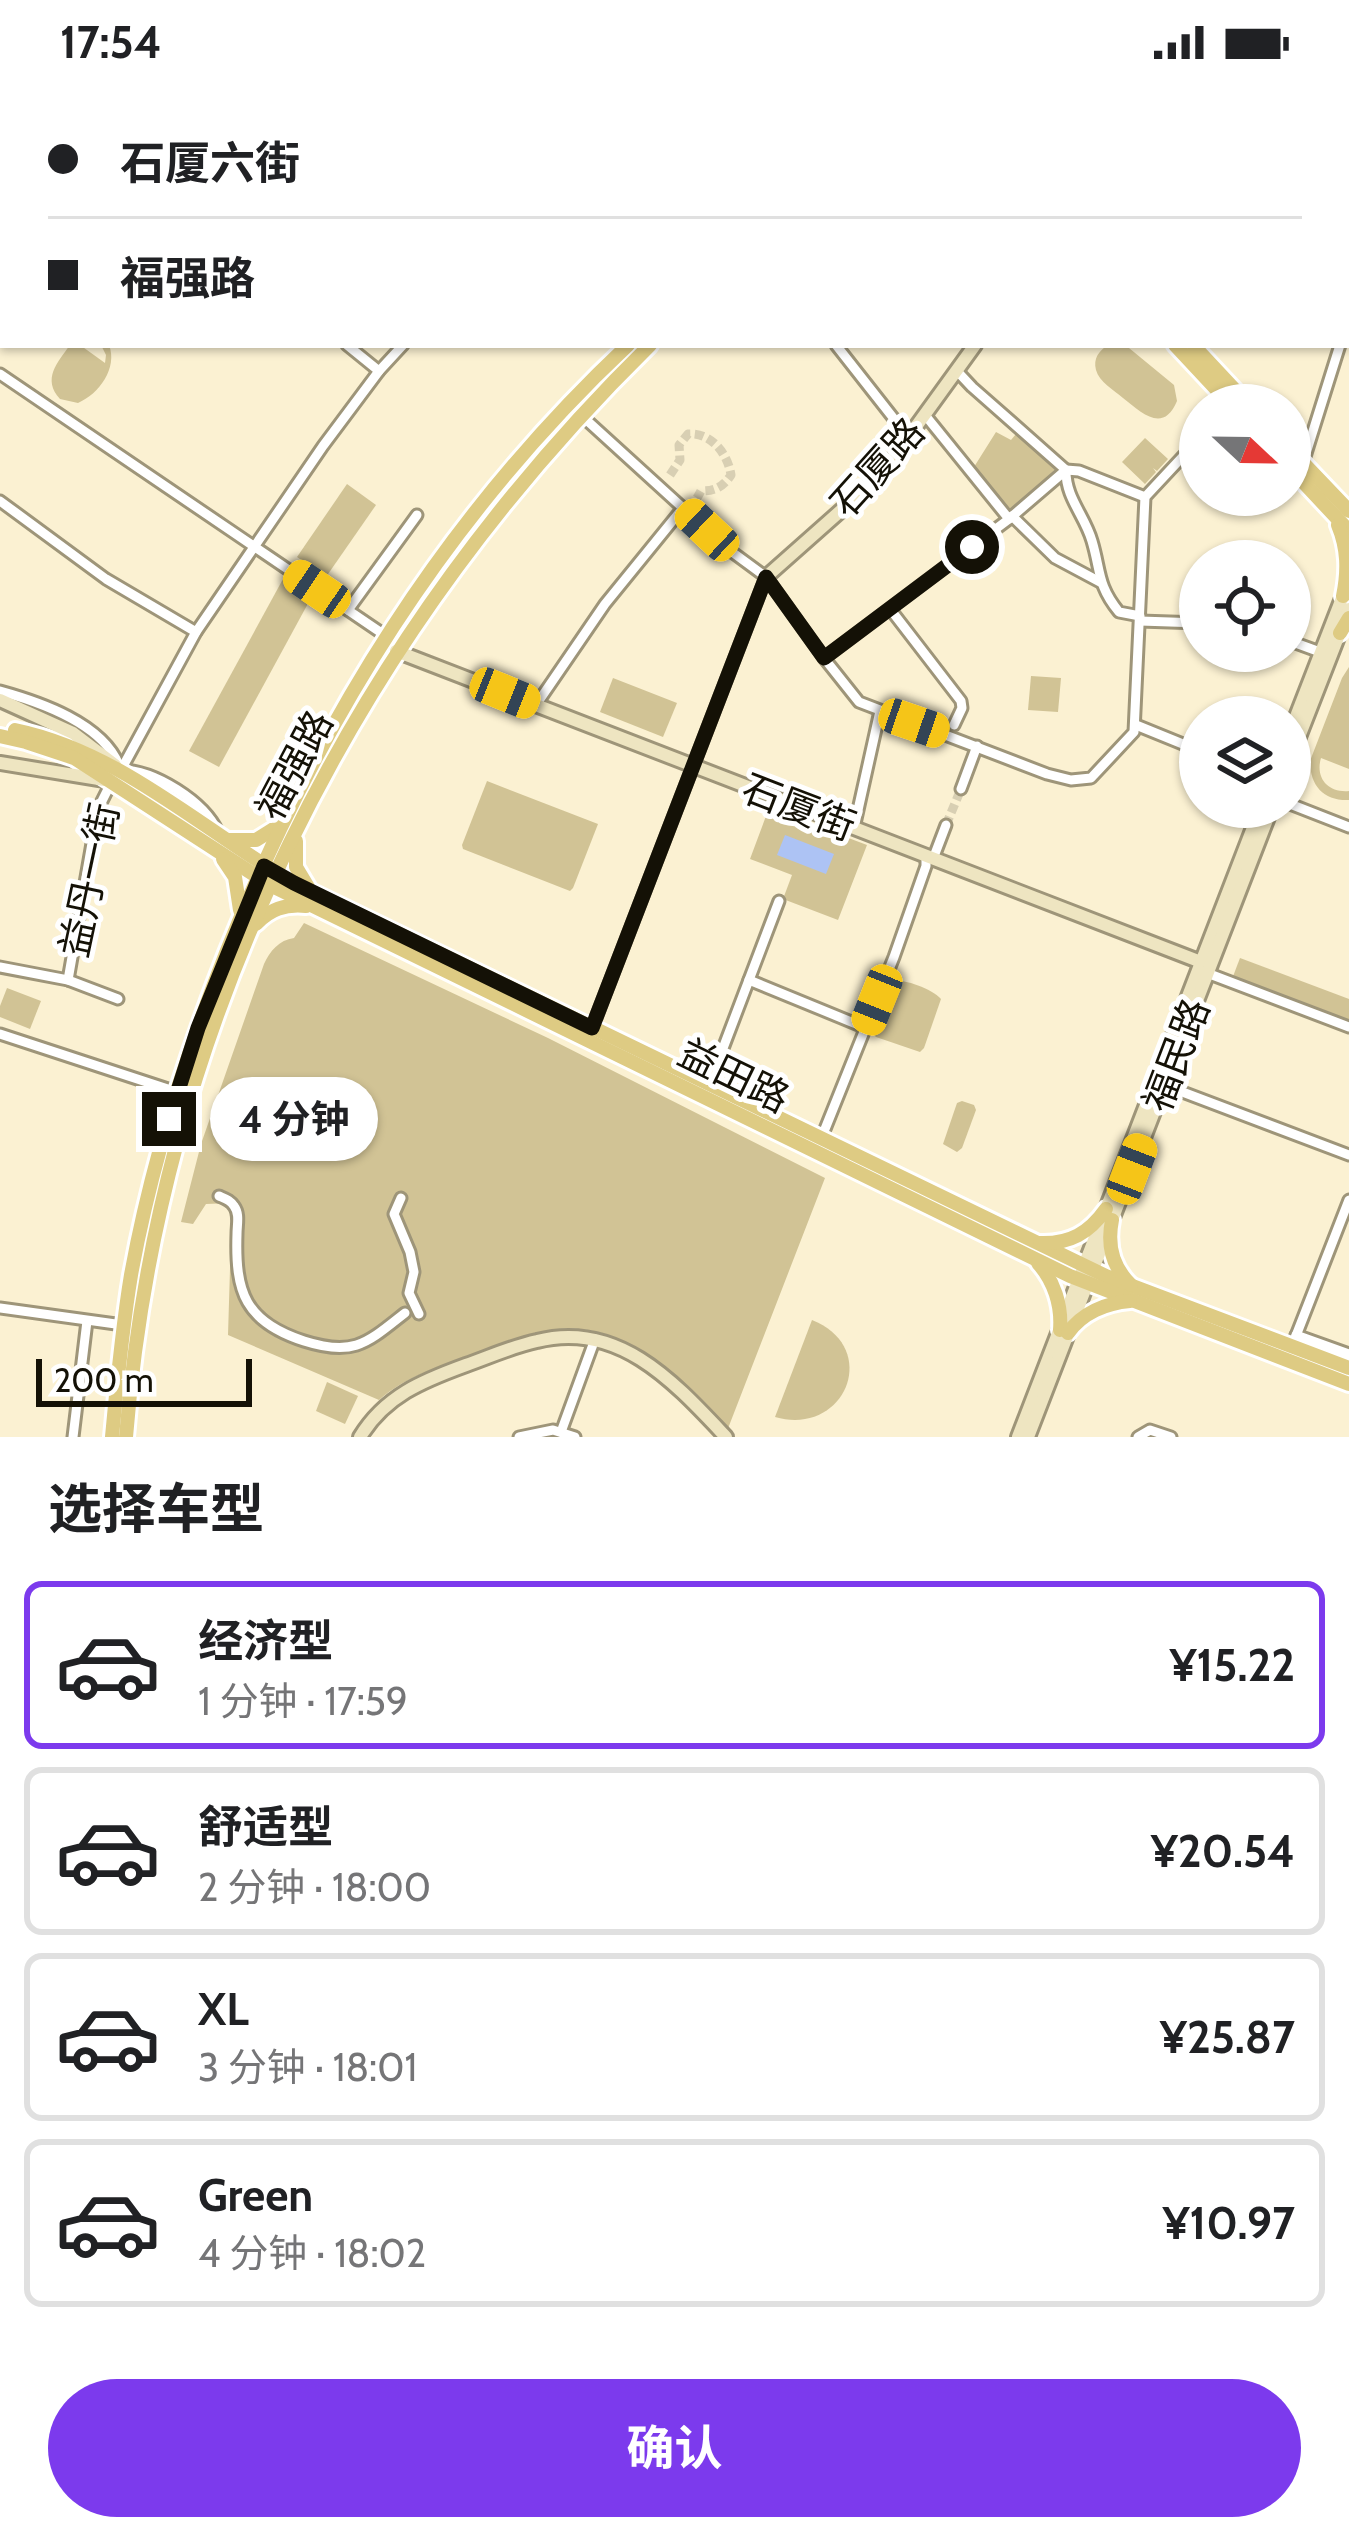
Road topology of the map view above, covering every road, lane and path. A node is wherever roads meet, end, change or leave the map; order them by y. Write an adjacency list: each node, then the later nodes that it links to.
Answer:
1 (351, 348): 10 (street)
2 (400, 348): 10 (street, 益丹一街)
3 (625, 348): 42 (main road, 福强路)
4 (647, 348): 16 (main road, 福强路)
5 (838, 348): 18 (street)
6 (973, 348): 11 (main road, 石厦路)
7 (1178, 348): 13 (main road)
8 (1196, 348): 14 (main road)
9 (1339, 348): 17 (street)
10 (379, 371): 32 (street, 益丹一街)
11 (957, 371): 15 (main road, 石厦路); 20 (street)
12 (0, 374): 32 (street)
13 (1211, 384)
14 (1229, 384)
15 (925, 415): 18 (main road, 石厦路); 30 (street)
16 (582, 416): 23 (street); 44 (main road, 福强路)
17 (1311, 426)
18 (909, 437): 33 (main road, 石厦路)
19 (1179, 460): 24 (street)
20 (1066, 470): 24 (street); 30 (street); 34 (street)
21 (670, 476): 23 (street)
22 (1311, 480): 28 (main road)
23 (659, 486): 27 (street)
24 (1144, 497): 38 (street)
25 (697, 498): 27 (street)
26 (0, 502): 40 (street)
27 (684, 509): 33 (street); 49 (street)
28 (1341, 513): 31 (main road); 35 (main road)
29 (417, 515): 36 (street)
30 (1010, 518): 34 (street); 46 (street)
31 (1349, 531)
32 (254, 546): 36 (street); 40 (street, 益丹一街)
33 (766, 577): 46 (street); 58 (street)
34 (1100, 582): 38 (street)
35 (1348, 601): 41 (main road); 45 (main road)
36 (348, 610): 42 (street)
37 (894, 614): 52 (street)
38 (1140, 618): 39 (street); 53 (street)
39 (1179, 621)
40 (196, 632): 59 (street, 益丹一街)
41 (1340, 632): 50 (main road)
42 (386, 636): 62 (main road, 福强路)
43 (1311, 649): 45 (street)
44 (396, 651): 49 (main road, 石厦街); 62 (main road, 福强路)
45 (1320, 652): 48 (main road)
46 (824, 658): 51 (street)
47 (0, 696): 59 (main road, 益田路)
48 (1304, 696)
49 (536, 706): 58 (main road, 石厦街)
50 (1311, 706)
51 (880, 711): 56 (street); 65 (street)
52 (955, 725)
53 (1136, 725): 55 (street); 56 (street)
54 (0, 732): 59 (main road, 益田路)
55 (1179, 742)
56 (977, 746): 60 (street)
57 (0, 763): 59 (main road, 益田路)
58 (693, 766): 65 (main road, 石厦街); 80 (street)
59 (116, 776): 68 (main road, 益田路); 76 (street, 益丹一街)
60 (961, 788)
61 (1311, 812): 64 (street)
62 (293, 819): 68 (main road); 70 (main road, 福强路); 71 (main road)
63 (946, 825): 69 (street)
64 (1349, 827)
65 (854, 828): 69 (main road, 石厦街)
66 (1254, 828): 75 (main road, 福民路)
67 (1263, 828): 75 (main road, 福民路)
68 (220, 846): 70 (main road, 益田路); 73 (main road)
69 (930, 858): 75 (main road, 石厦街); 81 (street)
70 (267, 876): 71 (main road, 益田路); 73 (main road, 福强路)
71 (316, 901): 73 (main road); 80 (main road, 益田路); 92 (main road, 益田路)
72 (779, 901): 77 (street)
73 (244, 927): 85 (main road, 福强路); 109 (main road, 福强路)
74 (0, 967): 76 (street)
75 (1204, 968): 79 (street); 84 (main road, 福民路); 91 (main road, 福民路)
76 (68, 980): 78 (street)
77 (749, 980): 81 (street); 83 (street)
78 (118, 999)
79 (1349, 1027)
80 (592, 1028): 86 (main road, 益田路)
81 (866, 1028): 86 (street)
82 (0, 1034): 85 (street)
83 (722, 1051)
84 (1164, 1085): 87 (street); 91 (main road, 福民路)
85 (177, 1092): 99 (main road, 福强路)
86 (821, 1138): 92 (main road, 益田路)
87 (1349, 1155)
88 (219, 1196): 96 (street)
89 (401, 1198): 97 (street)
90 (1349, 1200): 102 (street)
91 (1109, 1214): 92 (main road); 93 (main road, 福民路); 94 (main road)
92 (1034, 1250): 93 (main road, 益田路); 100 (main road)
93 (1086, 1275): 94 (main road, 益田路); 100 (main road, 福民路)
94 (1134, 1294): 100 (main road); 102 (main road, 益田路); 105 (main road, 益田路)
95 (0, 1308): 98 (street)
96 (405, 1313)
97 (418, 1314)
98 (87, 1321): 99 (street); 107 (street)
99 (123, 1325): 108 (main road, 福强路)
100 (1064, 1332): 114 (main road, 福民路); 115 (main road, 福民路)
101 (595, 1340): 106 (street); 110 (main road); 113 (main road)
102 (1294, 1340): 103 (street); 104 (main road, 益田路)
103 (1349, 1354)
104 (1349, 1368)
105 (1349, 1384)
106 (561, 1432): 111 (street); 112 (street)
107 (73, 1437)
108 (112, 1437)
109 (126, 1437)
110 (360, 1437)
111 (519, 1437)
112 (575, 1437)
113 (726, 1437)
114 (1018, 1437)
115 (1028, 1437)
116 (1138, 1437): 117 (street)
117 (1171, 1437)

